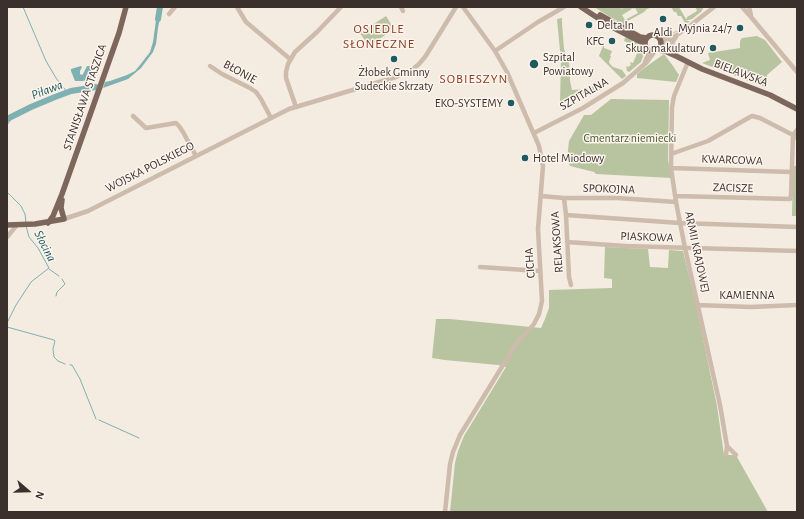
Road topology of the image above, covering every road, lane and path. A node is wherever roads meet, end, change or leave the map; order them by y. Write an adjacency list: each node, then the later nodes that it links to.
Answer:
1 (126, 7): 39 (main road, STANISŁAWA STASZICA)
2 (175, 7): 13 (street)
3 (236, 7): 23 (street)
4 (341, 7): 23 (street)
5 (456, 7): 28 (street, WOJSKA POLSKIEGO)
6 (463, 7): 21 (street, CICHA)
7 (564, 7): 21 (street)
8 (581, 7): 14 (main road)
9 (588, 7): 14 (main road)
10 (714, 7): 16 (street)
11 (742, 7): 15 (street)
12 (749, 7): 15 (street)
13 (169, 14)
14 (596, 15): 17 (main road); 19 (main road)
15 (751, 17): 27 (street)
16 (678, 34): 18 (street); 20 (street); 22 (street)
17 (647, 38): 18 (main road); 19 (main road)
18 (659, 38): 20 (main road)
19 (646, 46): 20 (main road); 26 (street)
20 (659, 48): 22 (main road, BIELAWSKA); 26 (street, SZPITALNA)
21 (495, 51): 33 (street, CICHA)
22 (678, 57): 24 (main road, BIELAWSKA)
23 (290, 59): 28 (street)
24 (688, 62): 29 (main road, BIELAWSKA); 35 (street, ARMII KRAJOWEJ)
25 (210, 66): 31 (street, BŁONIE)
26 (641, 68): 33 (street, SZPITALNA)
27 (797, 72)
28 (296, 107): 31 (street, WOJSKA POLSKIEGO)
29 (797, 109)
30 (133, 116): 36 (street)
31 (271, 118): 36 (street, WOJSKA POLSKIEGO)
32 (797, 130): 34 (street)
33 (534, 133): 40 (street, CICHA)
34 (795, 136): 35 (street); 38 (street)
35 (671, 154): 37 (street, ARMII KRAJOWEJ)
36 (196, 156): 46 (street, WOJSKA POLSKIEGO)
37 (671, 168): 38 (street, KWARCOWA); 41 (street, ARMII KRAJOWEJ)
38 (791, 172): 41 (street, ZACISZE)
39 (62, 194): 44 (main road, STANISŁAWA STASZICA); 46 (main road)
40 (541, 196): 42 (street, SPOKOJNA); 57 (street, CICHA)
41 (676, 196): 43 (street, ARMII KRAJOWEJ)
42 (564, 198): 43 (street, SPOKOJNA); 45 (street, RELAKSOWA)
43 (676, 202): 48 (street, ARMII KRAJOWEJ)
44 (57, 208): 46 (main road); 47 (main road)
45 (566, 215): 48 (street); 53 (street, RELAKSOWA)
46 (61, 220): 47 (main road, WOJSKA POLSKIEGO)
47 (48, 223): 50 (main road, WOJSKA POLSKIEGO)
48 (680, 223): 51 (street); 54 (street, ARMII KRAJOWEJ)
49 (7, 225): 50 (main road, WOJSKA POLSKIEGO)
50 (19, 225): 52 (street)
51 (797, 227)
52 (7, 237)
53 (567, 242): 54 (street, PIASKOWA); 58 (street, RELAKSOWA)
54 (685, 248): 55 (street, PIASKOWA); 59 (street, ARMII KRAJOWEJ)
55 (797, 252)
56 (480, 267): 57 (street)
57 (540, 271): 64 (street, CICHA)
58 (571, 285)
59 (698, 305): 60 (street, KAMIENNA); 61 (street, ARMII KRAJOWEJ)
60 (797, 305)
61 (727, 446): 62 (street, ARMII KRAJOWEJ); 63 (street)
62 (726, 455)
63 (736, 455)
64 (445, 512)

